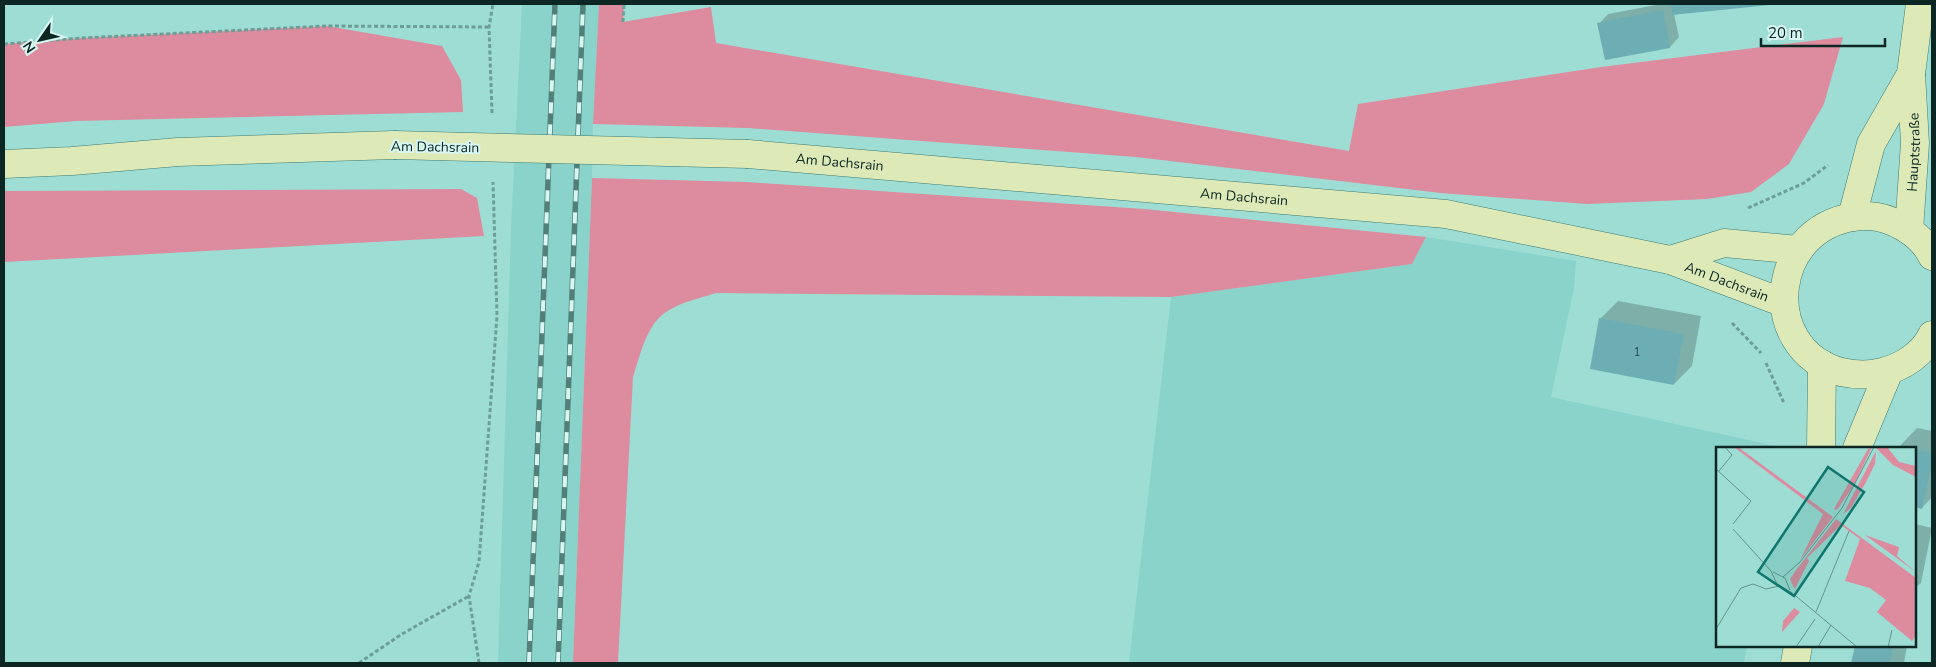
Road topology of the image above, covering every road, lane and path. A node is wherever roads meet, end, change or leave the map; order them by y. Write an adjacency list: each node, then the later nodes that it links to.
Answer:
1 (493, 4): 5 (path)
2 (624, 4): 4 (path)
3 (1920, 4): 7 (street, Hauptstraße)
4 (623, 22)
5 (489, 27): 6 (path); 8 (path)
6 (4, 44)
7 (1911, 74): 13 (street, Hauptstraße); 14 (street, Hauptstraße)
8 (492, 117)
9 (1834, 160): 12 (path)
10 (4, 164): 17 (street, Am Dachsrain, bridge)
11 (493, 176): 26 (path)
12 (1744, 209)
13 (1852, 217): 14 (street); 15 (street)
14 (1909, 230): 16 (street)
15 (1798, 250): 17 (street, Am Dachsrain); 18 (street)
16 (1932, 256)
17 (1670, 260): 18 (street, Am Dachsrain)
18 (1784, 303): 21 (street)
19 (1729, 320): 23 (path)
20 (1932, 335): 22 (street)
21 (1822, 364): 22 (street); 24 (street)
22 (1889, 371): 25 (street)
23 (1786, 410)
24 (1821, 447)
25 (1857, 447)
26 (469, 596): 28 (path); 29 (path)
27 (1798, 647): 30 (street)
28 (359, 663)
29 (479, 663)
30 (1795, 663)

